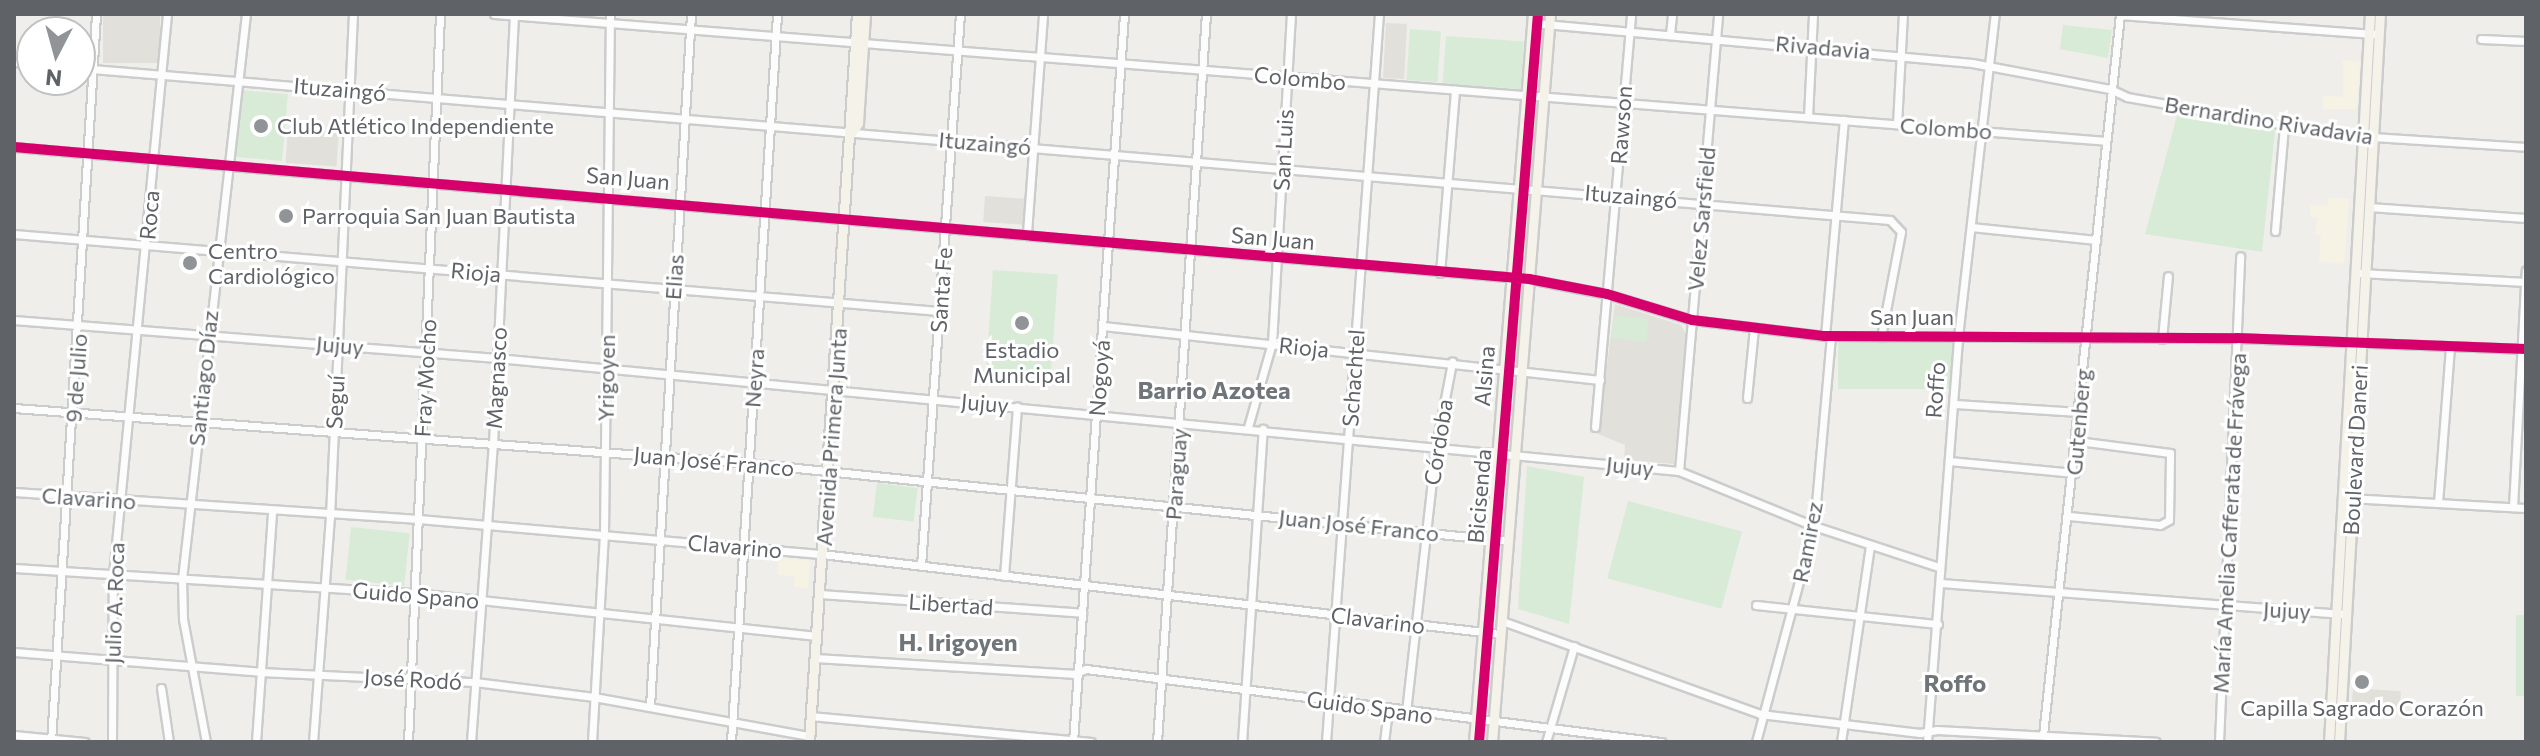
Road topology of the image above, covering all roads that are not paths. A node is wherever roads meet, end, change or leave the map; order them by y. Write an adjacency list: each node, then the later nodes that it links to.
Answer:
1 (167, 14): 46 (street, Roca)
2 (246, 14): 48 (street, Santiago Díaz)
3 (353, 14): 51 (street, Seguí)
4 (440, 14): 55 (street, Fray Mocho)
5 (494, 14): 24 (street, Colombo)
6 (691, 14): 29 (street, Elias)
7 (777, 14): 33 (street, Neyra)
8 (857, 14): 37 (main road, Avenida Primera Junta)
9 (865, 14): 37 (main road, Avenida Primera Junta)
10 (960, 14): 39 (street, Santa Fe)
11 (1043, 14): 41 (street)
12 (1124, 14): 42 (street, Nogoyá)
13 (1206, 14): 44 (street, Paraguay)
14 (1291, 14): 47 (street, San Luis)
15 (1379, 14): 49 (street, Schachtel)
16 (1631, 14): 30 (street, Rawson)
17 (1672, 14): 31 (street)
18 (1718, 14): 34 (street, Velez Sarsfield)
19 (1813, 14): 38 (street)
20 (1903, 14): 40 (street)
21 (1995, 14): 45 (street, Roffo)
22 (2370, 14): 32 (main road, Boulevard Daneri)
23 (2380, 14): 32 (main road, Boulevard Daneri)
24 (514, 15): 26 (street, Colombo); 57 (street, Magnasco)
25 (2120, 15): 32 (street); 50 (street, Gutenberg)
26 (610, 18): 29 (street, Colombo); 60 (street, Yrigoyen)
27 (1533, 18): 28 (street, Rivadavia); 54 (main road, Alsina)
28 (1550, 19): 30 (street, Rivadavia); 56 (main road, Alsina)
29 (690, 29): 33 (street, Colombo); 62 (street, Elias)
30 (1630, 29): 31 (street, Rivadavia); 58 (street, Rawson)
31 (1670, 34): 34 (street, Rivadavia)
32 (2374, 34): 69 (main road, Boulevard Daneri)
33 (776, 35): 37 (street, Colombo); 66 (street, Neyra)
34 (1716, 38): 38 (street, Rivadavia); 59 (street, Velez Sarsfield)
35 (2481, 39): 36 (street)
36 (2526, 41)
37 (859, 42): 39 (street, Colombo); 68 (main road, Avenida Primera Junta)
38 (1811, 45): 40 (street, Rivadavia); 61 (street)
39 (958, 50): 41 (street, Colombo); 70 (street, Santa Fe)
40 (1901, 55): 45 (street, Rivadavia); 64 (street)
41 (1039, 56): 42 (street, Colombo); 73 (street)
42 (1121, 63): 44 (street, Colombo); 76 (street, Nogoyá)
43 (96, 69): 46 (street, Ituzaingó)
44 (1203, 70): 47 (street, Colombo); 78 (street, Paraguay)
45 (1989, 70): 50 (street, Rivadavia); 67 (street, Roffo)
46 (162, 74): 48 (street, Ituzaingó); 77 (street, Roca)
47 (1288, 77): 49 (street, Colombo); 80 (street, San Luis)
48 (237, 81): 51 (street, Ituzaingó); 79 (street, Santiago Díaz)
49 (1373, 84): 52 (street, Colombo); 82 (street, Schachtel)
50 (2110, 89): 65 (street, Bernardino Rivadavia); 71 (street, Gutenberg)
51 (350, 90): 55 (street, Ituzaingó); 81 (street, Seguí)
52 (1455, 90): 54 (street, Colombo); 83 (street)
53 (92, 96): 75 (street, 9 de Julio)
54 (1527, 96): 56 (street, Colombo); 85 (main road, Alsina)
55 (437, 97): 57 (street, Ituzaingó); 84 (street, Fray Mocho)
56 (1543, 98): 58 (street, Colombo); 86 (main road, Alsina)
57 (508, 103): 60 (street, Ituzaingó); 87 (street, Magnasco)
58 (1621, 103): 59 (street, Colombo); 88 (street, Rawson)
59 (1710, 110): 61 (street, Colombo); 91 (street, Velez Sarsfield)
60 (608, 113): 62 (street, Ituzaingó); 89 (street, Yrigoyen)
61 (1808, 117): 63 (street, Colombo)
62 (684, 119): 66 (street, Ituzaingó); 90 (street, Elias)
63 (1844, 120): 64 (street, Colombo); 94 (street, Ramirez)
64 (1897, 124): 67 (street, Colombo)
65 (2284, 125): 69 (street, Bernardino Rivadavia); 100 (street)
66 (770, 126): 68 (street, Ituzaingó); 93 (street, Neyra)
67 (1981, 130): 71 (street, Colombo); 98 (street, Roffo)
68 (852, 132): 70 (street, Ituzaingó); 95 (main road, Avenida Primera Junta)
69 (2368, 138): 74 (street, Bernardino Rivadavia); 92 (main road, Boulevard Daneri); 99 (main road, Boulevard Daneri)
70 (951, 140): 73 (street, Ituzaingó); 97 (street, Santa Fe)
71 (2106, 141): 104 (street, Gutenberg)
72 (14, 147): 75 (street, San Juan)
73 (1033, 147): 76 (street, Ituzaingó); 101 (street)
74 (2526, 147)
75 (89, 153): 77 (street, San Juan); 103 (street, 9 de Julio)
76 (1114, 154): 78 (street, Ituzaingó); 105 (street, Nogoyá)
77 (154, 159): 79 (street, San Juan); 106 (street, Roca)
78 (1197, 160): 80 (street, Ituzaingó); 108 (street, Paraguay)
79 (225, 165): 81 (street, San Juan); 107 (street, Santiago Díaz)
80 (1282, 167): 82 (street, Ituzaingó); 110 (street, San Luis)
81 (346, 174): 84 (street, San Juan); 111 (street, Seguí)
82 (1368, 174): 83 (street, Ituzaingó); 112 (street, Schachtel)
83 (1447, 180): 85 (street, Ituzaingó); 115 (street)
84 (432, 182): 87 (street, San Juan); 113 (street, Fray Mocho)
85 (1519, 186): 86 (street, Ituzaingó); 120 (main road, Alsina)
86 (1536, 187): 88 (street, Ituzaingó); 119 (main road, Alsina)
87 (505, 188): 89 (street, San Juan); 117 (street, Magnasco)
88 (1616, 195): 91 (street, Ituzaingó); 124 (street, Rawson)
89 (608, 197): 90 (street, San Juan); 122 (street, Yrigoyen)
90 (679, 202): 93 (street, San Juan); 123 (street, Elias)
91 (1702, 203): 94 (street, Ituzaingó); 129 (street, Velez Sarsfield)
92 (2369, 207): 96 (street); 99 (main road, Boulevard Daneri)
93 (764, 210): 95 (street, San Juan); 125 (street, Neyra)
94 (1836, 215): 136 (street, Ramirez); 137 (street, Ituzaingó)
95 (847, 217): 97 (street, San Juan); 126 (main road, Avenida Primera Junta)
96 (2526, 218)
97 (946, 225): 101 (street, San Juan); 127 (street, Santa Fe)
98 (1971, 227): 104 (street); 138 (street, Roffo)
99 (2363, 228): 116 (main road, Boulevard Daneri)
100 (2275, 231)
101 (1027, 233): 105 (street, San Juan)
102 (14, 234): 103 (street, Rioja)
103 (84, 239): 106 (street, Rioja); 130 (street, 9 de Julio)
104 (2096, 240): 141 (street, Gutenberg)
105 (1109, 242): 108 (street, San Juan); 131 (street, Nogoyá)
106 (147, 244): 107 (street, Rioja); 133 (street, Roca)
107 (216, 250): 111 (street, Rioja); 135 (street, Santiago Díaz)
108 (1191, 251): 110 (street, San Juan); 134 (street, Paraguay)
109 (2240, 256): 139 (street, María Amelia Cafferata de Frávega)
110 (1277, 258): 112 (street, San Juan); 144 (street, San Luis)
111 (342, 260): 113 (street, Rioja); 145 (street, Seguí)
112 (1362, 265): 115 (street, San Juan); 148 (street, Schachtel)
113 (430, 268): 117 (street, Rioja); 149 (street, Fray Mocho)
114 (2526, 270): 121 (street)
115 (1440, 273): 120 (street, San Juan)
116 (2360, 273): 121 (street); 142 (main road, Boulevard Daneri); 143 (main road, Boulevard Daneri)
117 (502, 274): 122 (street, Rioja); 150 (street, Magnasco)
118 (2168, 276): 140 (street)
119 (1529, 279): 120 (street, San Juan); 124 (street, San Juan); 154 (main road, Alsina)
120 (1512, 280): 153 (main road, Alsina)
121 (2526, 282): 147 (street)
122 (608, 283): 123 (street, Rioja); 152 (street, Yrigoyen)
123 (673, 288): 125 (street, Rioja); 155 (street, Elias)
124 (1607, 294): 129 (street, San Juan); 156 (street, Rawson)
125 (759, 296): 126 (street, Rioja); 157 (street, Neyra)
126 (842, 303): 127 (street, Rioja); 158 (main road, Avenida Primera Junta)
127 (939, 311): 159 (street, Santa Fe)
128 (14, 320): 130 (street, Jujuy)
129 (1692, 320): 132 (street, San Juan); 186 (street, Velez Sarsfield)
130 (80, 325): 133 (street, Jujuy); 164 (street, 9 de Julio)
131 (1103, 326): 134 (street, Rioja); 166 (street, Nogoyá)
132 (1754, 328): 136 (street, San Juan); 160 (street)
133 (139, 329): 135 (street, Jujuy); 167 (street, Roca)
134 (1185, 334): 144 (street, Rioja); 168 (street, Paraguay)
135 (208, 335): 145 (street, Jujuy); 169 (street, Santiago Díaz)
136 (1828, 337): 137 (street, San Juan); 207 (street, Ramirez)
137 (1881, 337): 138 (street, San Juan)
138 (1958, 337): 141 (street, San Juan); 161 (street, Roffo)
139 (2237, 338): 140 (street, San Juan); 142 (street, San Juan); 234 (street, María Amelia Cafferata de Frávega)
140 (2162, 339): 141 (street, San Juan)
141 (2086, 340): 165 (street, Gutenberg)
142 (2350, 342): 143 (street, San Juan); 193 (main road, Boulevard Daneri)
143 (2361, 342): 146 (street, San Juan); 193 (main road, Boulevard Daneri)
144 (1272, 343): 148 (street, Rioja); 170 (street, San Luis)
145 (338, 345): 149 (street, Jujuy); 173 (street, Seguí)
146 (2450, 347): 147 (street, San Juan); 195 (street)
147 (2524, 349): 198 (street)
148 (1355, 352): 151 (street, Rioja); 174 (street, Schachtel)
149 (427, 353): 150 (street, Jujuy); 175 (street, Fray Mocho)
150 (497, 358): 152 (street, Jujuy); 177 (street, Magnasco)
151 (1452, 362): 153 (street, Rioja); 178 (street, Córdoba)
152 (606, 368): 155 (street, Jujuy); 179 (street, Yrigoyen)
153 (1505, 368): 154 (street, Rioja); 180 (main road, Alsina)
154 (1522, 370): 156 (street, Rioja); 181 (main road, Alsina)
155 (668, 374): 157 (street, Jujuy); 182 (street, Elias)
156 (1600, 380): 171 (street, Rawson)
157 (754, 383): 158 (street, Jujuy); 184 (street, Neyra)
158 (834, 389): 159 (street, Jujuy); 185 (main road, Avenida Primera Junta)
159 (933, 398): 162 (street, Jujuy); 188 (street, Santa Fe)
160 (1747, 398)
161 (1955, 404): 165 (street); 183 (street, Roffo)
162 (1017, 406): 166 (street, Jujuy); 189 (street)
163 (14, 408): 164 (street, Juan José Franco)
164 (74, 412): 167 (street, Juan José Franco); 191 (street, 9 de Julio)
165 (2079, 412): 176 (street, Gutenberg)
166 (1096, 414): 168 (street, Jujuy); 192 (street, Nogoyá)
167 (129, 416): 169 (street, Juan José Franco); 194 (street, Julio A. Roca)
168 (1180, 421): 170 (street, Jujuy); 197 (street, Paraguay)
169 (198, 422): 173 (street, Juan José Franco); 196 (street, Santiago Díaz)
170 (1248, 427): 172 (street, Jujuy)
171 (1595, 427)
172 (1263, 429): 174 (street, Jujuy); 201 (street)
173 (333, 432): 175 (street, Juan José Franco); 202 (street, Seguí)
174 (1349, 437): 178 (street, Jujuy); 205 (street, Schachtel)
175 (422, 439): 177 (street, Juan José Franco); 204 (street, Fray Mocho)
176 (2077, 441): 187 (street, Gutenberg); 203 (street)
177 (493, 444): 179 (street, Juan José Franco); 206 (street, Magnasco)
178 (1436, 446): 180 (street, Jujuy); 208 (street, Córdoba)
179 (606, 452): 182 (street, Juan José Franco); 209 (street, Yrigoyen)
180 (1498, 452): 181 (street, Jujuy); 211 (main road, Alsina)
181 (1515, 454): 186 (street, Jujuy); 212 (main road, Alsina)
182 (663, 456): 184 (street, Juan José Franco); 210 (street, Elias)
183 (1949, 461): 187 (street); 217 (street, Roffo)
184 (748, 463): 185 (street, Juan José Franco); 214 (street, Neyra)
185 (829, 470): 188 (street, Juan José Franco); 215 (main road, Avenida Primera Junta)
186 (1679, 471): 207 (street, Jujuy)
187 (2074, 473): 203 (street, Gutenberg)
188 (927, 480): 189 (street, Juan José Franco); 216 (street, Santa Fe)
189 (1010, 489): 192 (street, Juan José Franco); 221 (street)
190 (14, 492): 191 (street, Clavarino)
191 (65, 496): 194 (street, Clavarino); 219 (street, 9 de Julio)
192 (1091, 497): 197 (street, Juan José Franco); 225 (street, Nogoyá)
193 (2347, 498): 195 (street); 238 (main road, Boulevard Daneri)
194 (119, 500): 196 (street, Clavarino); 220 (street, Julio A. Roca)
195 (2438, 503): 198 (street)
196 (188, 504): 200 (street, Clavarino); 222 (street, Santiago Díaz)
197 (1174, 506): 201 (street, Juan José Franco); 230 (street, Paraguay)
198 (2513, 507): 199 (street)
199 (2526, 508)
200 (272, 511): 202 (street, Clavarino); 224 (street)
201 (1255, 514): 205 (street, Juan José Franco); 232 (street)
202 (330, 516): 204 (street, Clavarino); 226 (street, Seguí)
203 (2069, 516): 227 (street, Gutenberg)
204 (419, 519): 206 (street, Clavarino); 228 (street, Fray Mocho)
205 (1344, 524): 208 (street, Juan José Franco); 239 (street, Schachtel)
206 (486, 525): 209 (street, Clavarino); 231 (street, Magnasco)
207 (1814, 526): 213 (street, Jujuy); 236 (street, Ramirez)
208 (1426, 532): 211 (street, Juan José Franco); 243 (street, Córdoba)
209 (604, 534): 210 (street, Clavarino); 235 (street, Yrigoyen)
210 (657, 539): 214 (street, Clavarino); 240 (street, Elias)
211 (1491, 539): 212 (street, Juan José Franco); 246 (main road, Alsina)
212 (1508, 541): 242 (main road, Alsina)
213 (1870, 545): 217 (street, Jujuy); 241 (street)
214 (743, 547): 215 (street, Clavarino); 245 (street, Neyra)
215 (822, 554): 216 (street, Clavarino); 229 (main road, Avenida Primera Junta)
216 (921, 566): 221 (street, Clavarino)
217 (1939, 567): 223 (street, Roffo)
218 (14, 568): 219 (street, Guido Spano)
219 (61, 571): 220 (street, Guido Spano); 251 (street, 9 de Julio)
220 (113, 575): 222 (street, Guido Spano); 253 (street, Julio A. Roca)
221 (1004, 576): 225 (street, Clavarino)
222 (182, 579): 224 (street, Guido Spano); 254 (street, Santiago Díaz)
223 (1941, 583): 227 (street, Jujuy); 244 (street, Roffo)
224 (266, 585): 226 (street, Guido Spano); 256 (street)
225 (1084, 585): 230 (street, Clavarino); 237 (street, Nogoyá)
226 (324, 588): 228 (street, Guido Spano); 257 (street, Seguí)
227 (2060, 591): 234 (street, Jujuy); 278 (street, Gutenberg)
228 (415, 593): 231 (street, Guido Spano); 258 (street, Fray Mocho)
229 (820, 594): 237 (street, Libertad); 248 (main road, Avenida Primera Junta)
230 (1168, 595): 232 (street, Clavarino); 259 (street, Paraguay)
231 (480, 600): 235 (street, Guido Spano); 260 (street, Magnasco)
232 (1251, 605): 239 (street, Clavarino); 263 (street)
233 (1756, 605): 236 (street)
234 (2226, 607): 238 (street, Jujuy); 307 (street, María Amelia Cafferata de Frávega)
235 (600, 610): 240 (street, Guido Spano); 264 (street, Yrigoyen)
236 (1793, 610): 241 (street); 269 (street, Ramirez)
237 (1082, 613): 255 (street, Nogoyá)
238 (2341, 613): 262 (main road, Boulevard Daneri)
239 (1337, 615): 243 (street, Clavarino); 265 (street, Schachtel)
240 (654, 617): 245 (street, Guido Spano); 266 (street, Elias)
241 (1859, 618): 244 (street); 274 (street)
242 (1502, 621): 247 (main road, Alsina); 249 (street)
243 (1415, 624): 246 (street, Clavarino); 268 (street, Córdoba)
244 (1938, 624): 276 (street, Roffo)
245 (738, 628): 248 (street, Guido Spano); 273 (street, Neyra)
246 (1483, 632): 247 (street, Clavarino); 271 (main road, Alsina)
247 (1500, 634): 272 (main road, Alsina)
248 (817, 636): 252 (main road, Avenida Primera Junta)
249 (1574, 646): 269 (street); 275 (street)
250 (14, 652): 251 (street, José Rodó)
251 (56, 656): 253 (street, José Rodó); 283 (street, 9 de Julio)
252 (815, 658): 255 (street, Guido Spano); 270 (main road, Avenida Primera Junta)
253 (111, 660): 254 (street, José Rodó); 285 (street, Julio A. Roca)
254 (192, 667): 256 (street, José Rodó); 287 (street, Santiago Díaz)
255 (1078, 671): 259 (street, Guido Spano); 281 (street, Nogoyá)
256 (260, 672): 257 (street, José Rodó); 288 (street)
257 (317, 676): 258 (street, José Rodó); 289 (street, Seguí)
258 (411, 677): 260 (street, José Rodó); 290 (street, Fray Mocho)
259 (1163, 679): 263 (street, Guido Spano); 295 (street, Paraguay)
260 (475, 682): 264 (street, José Rodó); 291 (street, Magnasco)
261 (161, 688): 286 (street)
262 (2336, 690): 308 (main road, Boulevard Daneri); 309 (main road, Boulevard Daneri)
263 (1246, 691): 265 (street, Guido Spano); 296 (street)
264 (594, 697): 266 (street, José Rodó); 292 (street, Yrigoyen)
265 (1329, 702): 267 (street, Guido Spano); 297 (street, Schachtel)
266 (650, 706): 273 (street, José Rodó)
267 (1388, 710): 268 (street, Guido Spano); 298 (street)
268 (1406, 712): 271 (street, Guido Spano)
269 (1760, 714): 274 (street); 303 (street, Ramirez)
270 (811, 716): 280 (main road, Avenida Primera Junta); 281 (street)
271 (1476, 717): 272 (street, Guido Spano); 299 (main road, Alsina)
272 (1494, 718): 275 (street, Guido Spano); 300 (main road, Alsina)
273 (732, 721): 280 (street, José Rodó); 293 (street, Neyra)
274 (1843, 725): 276 (street); 304 (street)
275 (1551, 726): 301 (street); 302 (street, Guido Spano)
276 (1929, 731): 279 (street); 305 (street, Roffo)
277 (14, 735): 283 (street)
278 (2043, 735): 279 (street); 282 (street)
279 (2016, 738)
280 (809, 739)
281 (1073, 740): 294 (street)
282 (2102, 740): 306 (street)
283 (51, 741): 284 (street)
284 (85, 742)
285 (112, 742)
286 (169, 742)
287 (206, 742)
288 (256, 742)
289 (313, 742)
290 (408, 742)
291 (471, 742)
292 (592, 742)
293 (731, 742)
294 (1091, 742)
295 (1157, 742)
296 (1242, 742)
297 (1326, 742)
298 (1384, 742)
299 (1474, 742)
300 (1492, 742)
301 (1546, 742)
302 (1661, 742)
303 (1756, 742)
304 (1841, 742)
305 (1927, 742)
306 (2156, 742)
307 (2219, 742)
308 (2329, 742)
309 (2339, 742)

